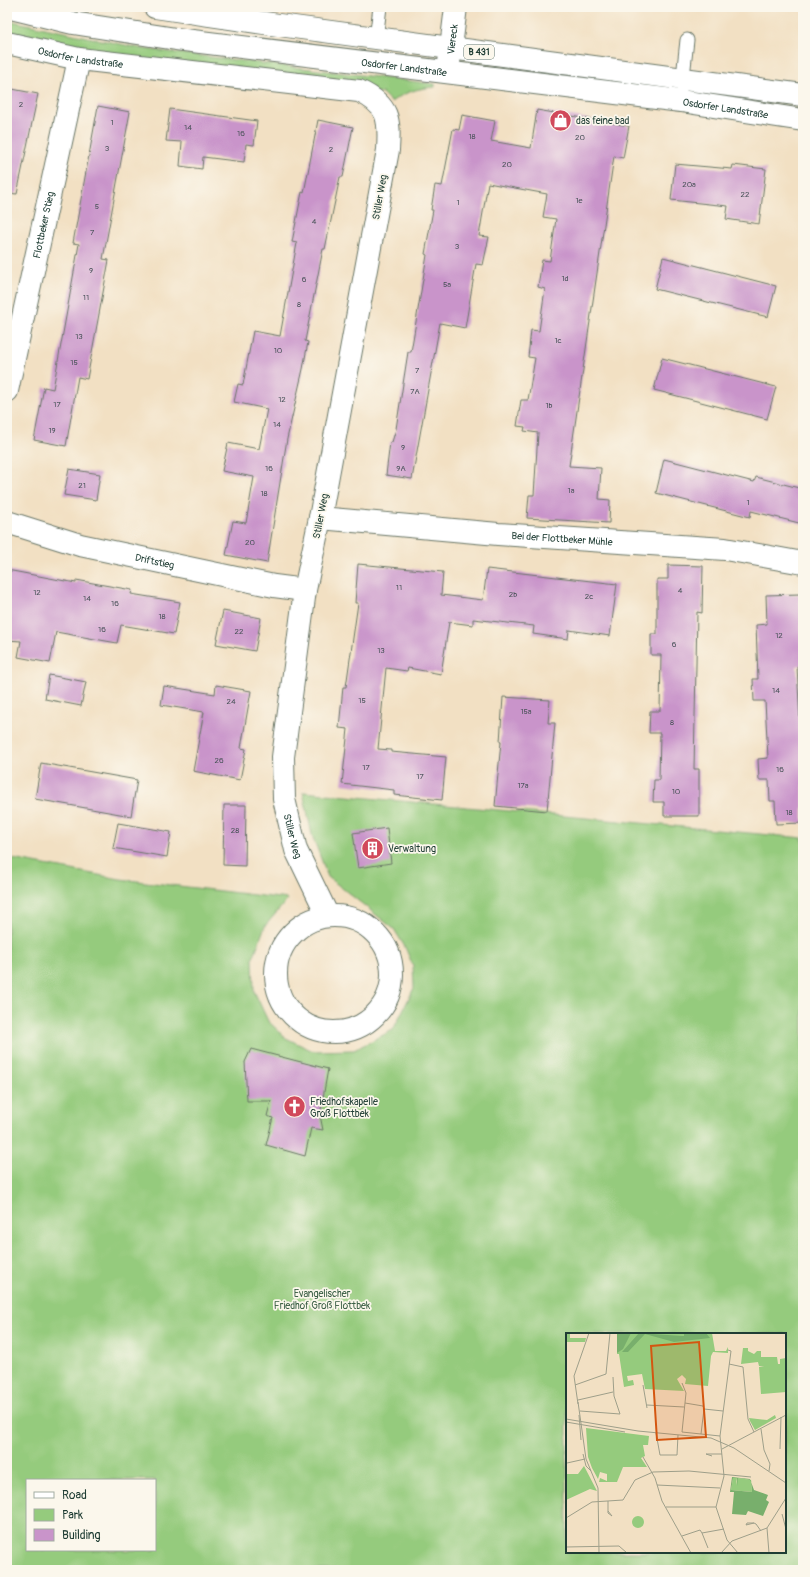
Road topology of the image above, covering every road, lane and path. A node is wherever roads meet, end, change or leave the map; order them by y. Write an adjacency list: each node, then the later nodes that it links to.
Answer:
1 (7, 7): 10 (street, Osdorfer Landstraße / B 431)
2 (155, 7): 5 (street, B 431)
3 (380, 7): 5 (lane)
4 (456, 7): 8 (street, Viereck)
5 (376, 39): 8 (street, B 431)
6 (687, 40): 11 (lane)
7 (7, 44): 9 (street, Osdorfer Landstraße)
8 (451, 48): 10 (street, Viereck); 11 (street, B 431)
9 (78, 59): 14 (street, Osdorfer Landstraße); 16 (street, Flottbeker Stieg)
10 (448, 71): 13 (street, Osdorfer Landstraße / B 431)
11 (683, 79): 12 (street, B 431); 13 (lane)
12 (803, 95)
13 (681, 101): 15 (street, Osdorfer Landstraße / B 431)
14 (385, 111): 17 (street, Stiller Weg)
15 (803, 120)
16 (7, 391)
17 (320, 518): 19 (street, Bei der Flottbeker Mühle); 20 (street, Stiller Weg)
18 (7, 522): 20 (street, Driftstieg)
19 (803, 563)
20 (305, 590): 21 (street, Stiller Weg)
21 (328, 916): 21 (street)

